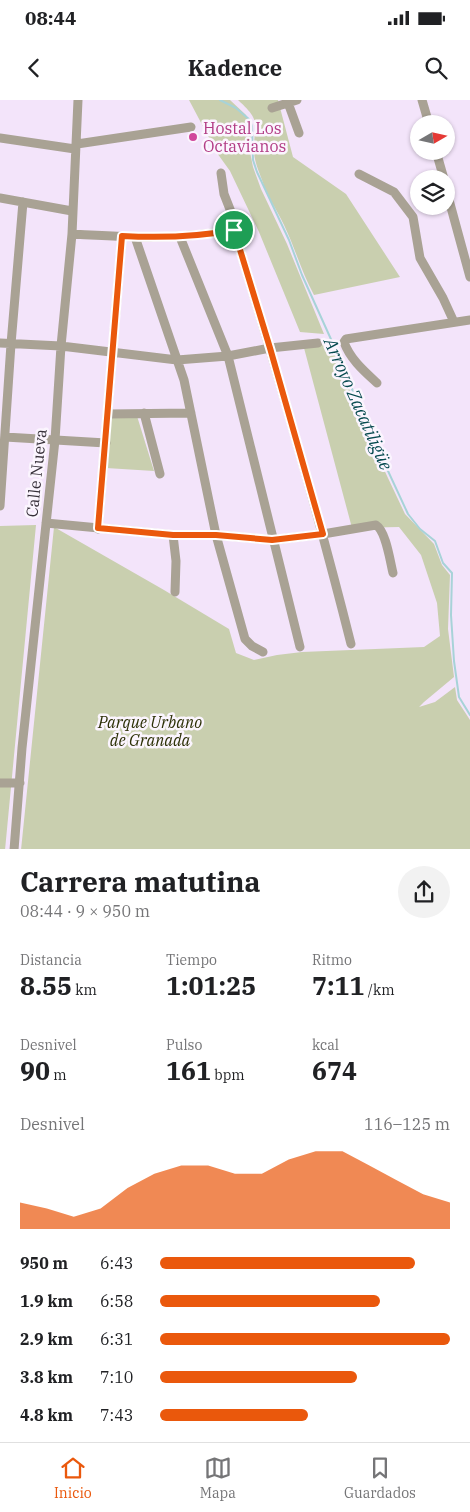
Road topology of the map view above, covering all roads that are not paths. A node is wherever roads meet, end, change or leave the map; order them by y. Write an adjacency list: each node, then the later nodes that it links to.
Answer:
1 (78, 100): 10 (street, Calle Nueva)
2 (297, 100): 4 (street)
3 (422, 100): 6 (street)
4 (288, 101): 5 (street); 8 (street)
5 (272, 108)
6 (426, 115)
7 (191, 127): 10 (street)
8 (299, 133)
9 (0, 138): 10 (street)
10 (76, 146): 15 (street, Calle Nueva)
11 (222, 173): 17 (street)
12 (360, 174): 24 (street)
13 (0, 198): 14 (street)
14 (23, 202): 15 (street); 27 (street)
15 (72, 211): 18 (street, Calle Nueva)
16 (453, 215): 22 (street)
17 (234, 230): 21 (street); 29 (street)
18 (72, 234): 19 (street); 28 (street, Calle Nueva)
19 (122, 236): 20 (street); 30 (street)
20 (135, 237): 21 (street); 32 (street)
21 (180, 237): 31 (street)
22 (470, 277)
23 (470, 320): 24 (street)
24 (454, 322): 33 (street)
25 (0, 343): 27 (street)
26 (318, 343): 29 (street)
27 (11, 344): 28 (street); 37 (street)
28 (61, 346): 30 (street); 38 (street, Calle Nueva)
29 (270, 348): 31 (street); 44 (street)
30 (113, 352): 32 (street); 35 (street)
31 (228, 356): 32 (street); 47 (street)
32 (177, 360): 34 (street)
33 (377, 383)
34 (191, 413): 36 (street); 46 (street)
35 (108, 414): 36 (street); 39 (street)
36 (144, 414): 40 (street)
37 (6, 437): 38 (street); 41 (street)
38 (55, 440): 39 (street); 42 (street, Calle Nueva)
39 (106, 442): 43 (street)
40 (160, 474)
41 (0, 506)
42 (46, 523): 43 (street); 53 (street, Calle Nueva)
43 (98, 528): 45 (street)
44 (323, 534): 47 (street); 48 (street); 50 (street)
45 (173, 535): 46 (street); 49 (street)
46 (216, 535): 47 (street); 52 (street)
47 (272, 540): 51 (street)
48 (394, 573)
49 (175, 592)
50 (351, 644)
51 (300, 647)
52 (263, 652)
53 (20, 782): 54 (street); 55 (street, Calle Nueva)
54 (0, 783)
55 (14, 849)

